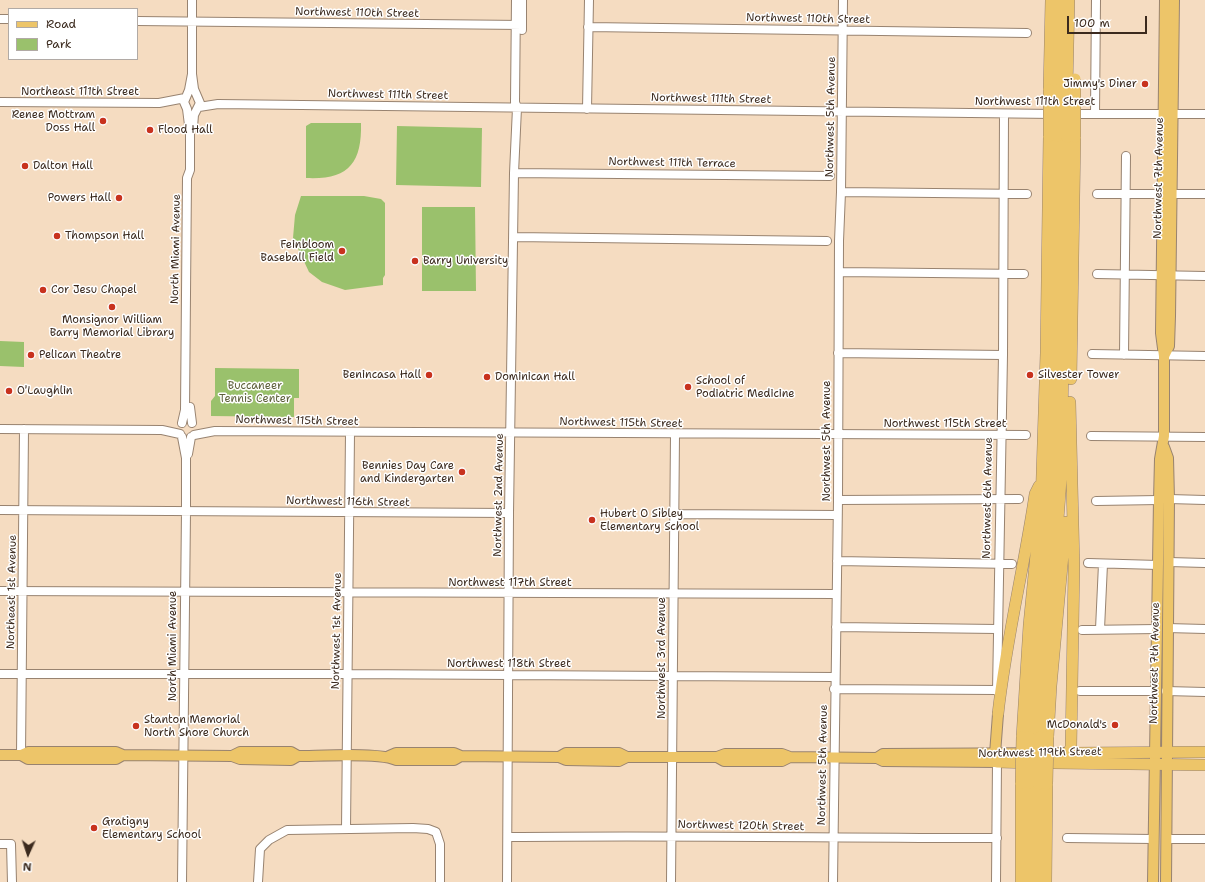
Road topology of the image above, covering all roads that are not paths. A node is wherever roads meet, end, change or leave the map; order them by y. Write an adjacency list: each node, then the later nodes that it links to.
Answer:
1 (192, 0): 14 (street, North Miami Avenue)
2 (516, 0): 15 (street, Northwest 2nd Avenue)
3 (522, 0): 15 (street, Northwest 2nd Avenue)
4 (589, 0): 16 (street)
5 (843, 0): 17 (street, Northwest 5th Avenue)
6 (1051, 0): 20 (highway)
7 (1059, 0): 20 (highway)
8 (1069, 0): 20 (highway)
9 (1076, 0): 34 (highway, bridge)
10 (1096, 0): 30 (street)
11 (1165, 0): 31 (main road, Northwest 7th Avenue)
12 (1172, 0): 31 (main road, Northwest 7th Avenue)
13 (138, 21): 14 (street, Northwest 110th Street)
14 (192, 22): 15 (street, Northwest 110th Street); 19 (street, North Miami Avenue)
15 (519, 25): 26 (street, Northwest 2nd Avenue)
16 (588, 26): 17 (street, Northwest 110th Street); 27 (street)
17 (843, 30): 18 (street, Northwest 110th Street); 28 (street, Northwest 5th Avenue)
18 (1027, 33)
19 (192, 74): 21 (street, North Miami Avenue); 23 (street, North Miami Avenue)
20 (1058, 90): 34 (highway, bridge); 34 (highway, bridge)
21 (197, 97): 23 (street); 24 (street, Northwest 111th Street); 25 (street)
22 (0, 102): 23 (street, Northeast 111th Street)
23 (186, 103): 25 (street); 33 (street, North Miami Avenue)
24 (218, 104): 25 (street, Northwest 111th Street); 26 (street, Northwest 111th Street)
25 (198, 108): 33 (street, North Miami Avenue)
26 (517, 108): 27 (street, Northwest 111th Street); 36 (street, Northwest 2nd Avenue)
27 (587, 109): 28 (street, Northwest 111th Street)
28 (842, 111): 29 (street, Northwest 111th Street); 38 (street, Northwest 5th Avenue)
29 (1004, 114): 30 (street, Northwest 111th Street); 39 (street, Northwest 6th Avenue)
30 (1095, 114): 31 (street, Northwest 111th Street)
31 (1168, 114): 32 (street, Northwest 111th Street); 43 (main road, Northwest 7th Avenue)
32 (1205, 114)
33 (190, 133): 54 (street, North Miami Avenue)
34 (1062, 136): 61 (highway); 80 (highway); 129 (highway)
35 (1126, 156): 42 (street)
36 (514, 173): 37 (street, Northwest 111th Terrace); 45 (street, Northwest 2nd Avenue)
37 (830, 176)
38 (842, 192): 39 (street); 47 (street, Northwest 5th Avenue)
39 (1003, 193): 40 (street); 48 (street, Northwest 6th Avenue)
40 (1026, 194)
41 (1097, 194): 42 (street)
42 (1126, 194): 43 (street); 51 (street)
43 (1167, 194): 44 (street); 52 (main road, Northwest 7th Avenue); 52 (main road, Northwest 7th Avenue)
44 (1205, 194)
45 (514, 237): 46 (street); 69 (street, Northwest 2nd Avenue)
46 (827, 241)
47 (840, 272): 48 (street); 55 (street, Northwest 5th Avenue)
48 (1002, 274): 49 (street); 58 (street, Northwest 6th Avenue)
49 (1024, 274)
50 (1096, 274): 51 (street)
51 (1125, 274): 52 (street); 57 (street)
52 (1166, 275): 53 (street); 59 (main road, Northwest 7th Avenue)
53 (1205, 276)
54 (188, 332): 62 (street, North Miami Avenue); 63 (street, North Miami Avenue)
55 (838, 353): 58 (street); 75 (street, Northwest 5th Avenue)
56 (1092, 354): 57 (street)
57 (1124, 355): 59 (street)
58 (1003, 356): 70 (street, Northwest 6th Avenue)
59 (1164, 356): 60 (street); 78 (main road, Northwest 7th Avenue)
60 (1205, 356)
61 (1070, 402): 129 (highway); 132 (highway)
62 (181, 424): 63 (street); 66 (street); 71 (street)
63 (193, 424): 67 (street); 74 (street)
64 (0, 429): 65 (street)
65 (24, 429): 66 (street); 88 (street, Northeast 1st Avenue)
66 (162, 430): 71 (street)
67 (215, 431): 68 (street, Northwest 115th Street); 74 (street)
68 (350, 433): 69 (street, Northwest 115th Street); 90 (street, Northwest 1st Avenue)
69 (511, 433): 72 (street, Northwest 115th Street); 91 (street, Northwest 2nd Avenue)
70 (1001, 434): 73 (street, Northwest 115th Street); 75 (street, Northwest 115th Street); 81 (street, Northwest 6th Avenue)
71 (181, 435): 74 (street); 79 (street, North Miami Avenue)
72 (675, 435): 75 (street, Northwest 115th Street); 92 (street, Northwest 3rd Avenue)
73 (1026, 435)
74 (193, 436): 79 (street, North Miami Avenue)
75 (837, 436): 83 (street, Northwest 5th Avenue)
76 (1091, 436): 78 (street)
77 (1205, 436): 78 (street)
78 (1164, 440): 84 (main road, Northwest 7th Avenue)
79 (186, 458): 89 (street, North Miami Avenue)
80 (1042, 478): 128 (highway); 129 (highway)
81 (1000, 499): 82 (street); 83 (street); 98 (street, Northwest 6th Avenue)
82 (1019, 499)
83 (838, 500): 93 (street, Northwest 5th Avenue)
84 (1164, 500): 85 (street); 86 (street); 95 (main road, Northwest 7th Avenue); 101 (main road, Northwest 7th Avenue)
85 (1205, 500)
86 (1096, 501)
87 (0, 510): 88 (street, Northwest 116th Street)
88 (24, 510): 89 (street, Northwest 116th Street); 103 (street, Northeast 1st Avenue)
89 (186, 512): 90 (street, Northwest 116th Street); 104 (street, North Miami Avenue)
90 (351, 512): 91 (street, Northwest 116th Street); 105 (street, Northwest 1st Avenue)
91 (509, 513): 106 (street, Northwest 2nd Avenue)
92 (674, 514): 93 (street); 108 (street, Northwest 3rd Avenue)
93 (837, 515): 94 (street, Northwest 5th Avenue)
94 (837, 561): 98 (street); 107 (street, Northwest 5th Avenue)
95 (1169, 562): 97 (street); 111 (main road, Northwest 7th Avenue)
96 (1088, 563): 100 (street)
97 (1205, 563)
98 (998, 564): 99 (street); 110 (street, Northwest 6th Avenue)
99 (1012, 564)
100 (1103, 564): 101 (street); 114 (street)
101 (1158, 565): 111 (main road, Northwest 7th Avenue)
102 (0, 591): 103 (street, Northwest 117th Street)
103 (23, 591): 104 (street, Northwest 117th Street); 118 (street, Northeast 1st Avenue)
104 (185, 592): 105 (street, Northwest 117th Street); 116 (street, North Miami Avenue)
105 (349, 592): 106 (street, Northwest 117th Street); 117 (street, Northwest 1st Avenue)
106 (508, 594): 108 (street, Northwest 117th Street); 119 (street, Northwest 2nd Avenue)
107 (836, 594): 108 (street, Northwest 117th Street); 109 (street, Northwest 5th Avenue)
108 (673, 595): 120 (street, Northwest 3rd Avenue)
109 (836, 627): 110 (street); 121 (street, Northwest 5th Avenue)
110 (997, 629): 123 (street, Northwest 6th Avenue)
111 (1162, 629): 112 (street); 114 (street); 125 (main road, Northwest 7th Avenue); 126 (main road, Northwest 7th Avenue)
112 (1205, 629)
113 (1082, 630): 114 (street)
114 (1100, 630)
115 (0, 674): 118 (street, Northwest 118th Street)
116 (184, 674): 117 (street, Northwest 118th Street); 118 (street, Northwest 118th Street); 135 (street, North Miami Avenue)
117 (346, 674): 119 (street, Northwest 118th Street); 136 (street, Northwest 1st Avenue)
118 (21, 675): 134 (street, Northeast 1st Avenue)
119 (508, 675): 120 (street, Northwest 118th Street); 137 (street, Northwest 2nd Avenue)
120 (673, 675): 121 (street, Northwest 118th Street); 138 (street, Northwest 3rd Avenue)
121 (834, 677): 122 (street, Northwest 5th Avenue)
122 (834, 690): 123 (street); 139 (street, Northwest 5th Avenue)
123 (997, 690): 128 (street, Northwest 6th Avenue)
124 (1080, 691): 125 (street)
125 (1155, 691): 130 (main road, Northwest 7th Avenue)
126 (1166, 691): 127 (street); 130 (main road, Northwest 7th Avenue)
127 (1205, 692)
128 (998, 714): 140 (main road, Northwest 6th Avenue)
129 (1035, 737): 145 (highway, bridge); 145 (highway, bridge)
130 (1160, 752): 131 (highway, Northwest 119th Street); 132 (highway, Northwest 119th Street); 142 (main road, Northwest 7th Avenue); 143 (main road, Northwest 7th Avenue)
131 (1205, 752)
132 (1069, 753): 140 (main road, Northwest 119th Street); 141 (highway)
133 (0, 755): 134 (main road, Northwest 119th Street)
134 (21, 755): 135 (main road, Northwest 119th Street)
135 (184, 756): 136 (main road, Northwest 119th Street); 158 (street, North Miami Avenue)
136 (346, 756): 137 (main road, Northwest 119th Street); 146 (street, Northwest 1st Avenue)
137 (508, 756): 138 (main road, Northwest 119th Street); 148 (street, Northwest 2nd Avenue)
138 (672, 757): 139 (main road, Northwest 119th Street); 147 (street, Northwest 3rd Avenue)
139 (835, 758): 140 (main road, Northwest 119th Street); 149 (street, Northwest 5th Avenue)
140 (996, 758): 141 (highway, Northwest 119th Street); 150 (street, Northwest 6th Avenue)
141 (1052, 763): 142 (highway, Northwest 119th Street)
142 (1154, 764): 143 (highway, Northwest 119th Street); 152 (main road, Northwest 7th Avenue)
143 (1166, 764): 144 (highway, Northwest 119th Street); 153 (main road, Northwest 7th Avenue)
144 (1205, 765)
145 (1034, 784): 165 (highway); 166 (highway); 167 (highway); 168 (highway)
146 (346, 829): 159 (street); 160 (street)
147 (671, 835): 148 (street, Northwest 120th Street); 149 (street, Northwest 120th Street); 162 (street, Northwest 3rd Avenue)
148 (509, 837): 161 (street, Northwest 2nd Avenue)
149 (833, 838): 150 (street, Northwest 120th Street); 163 (street, Northwest 5th Avenue)
150 (997, 838): 164 (street, Northwest 6th Avenue)
151 (1067, 838): 152 (street)
152 (1153, 839): 156 (main road, Northwest 7th Avenue)
153 (1166, 839): 154 (street); 171 (main road, Northwest 7th Avenue)
154 (1205, 839)
155 (0, 844): 157 (street)
156 (1153, 868): 169 (main road, Northwest 7th Avenue); 170 (main road)
157 (12, 882)
158 (182, 882)
159 (258, 882)
160 (440, 882)
161 (508, 882)
162 (671, 882)
163 (833, 882)
164 (996, 882)
165 (1021, 882)
166 (1028, 882)
167 (1038, 882)
168 (1046, 882)
169 (1153, 882)
170 (1158, 882)
171 (1166, 882)

